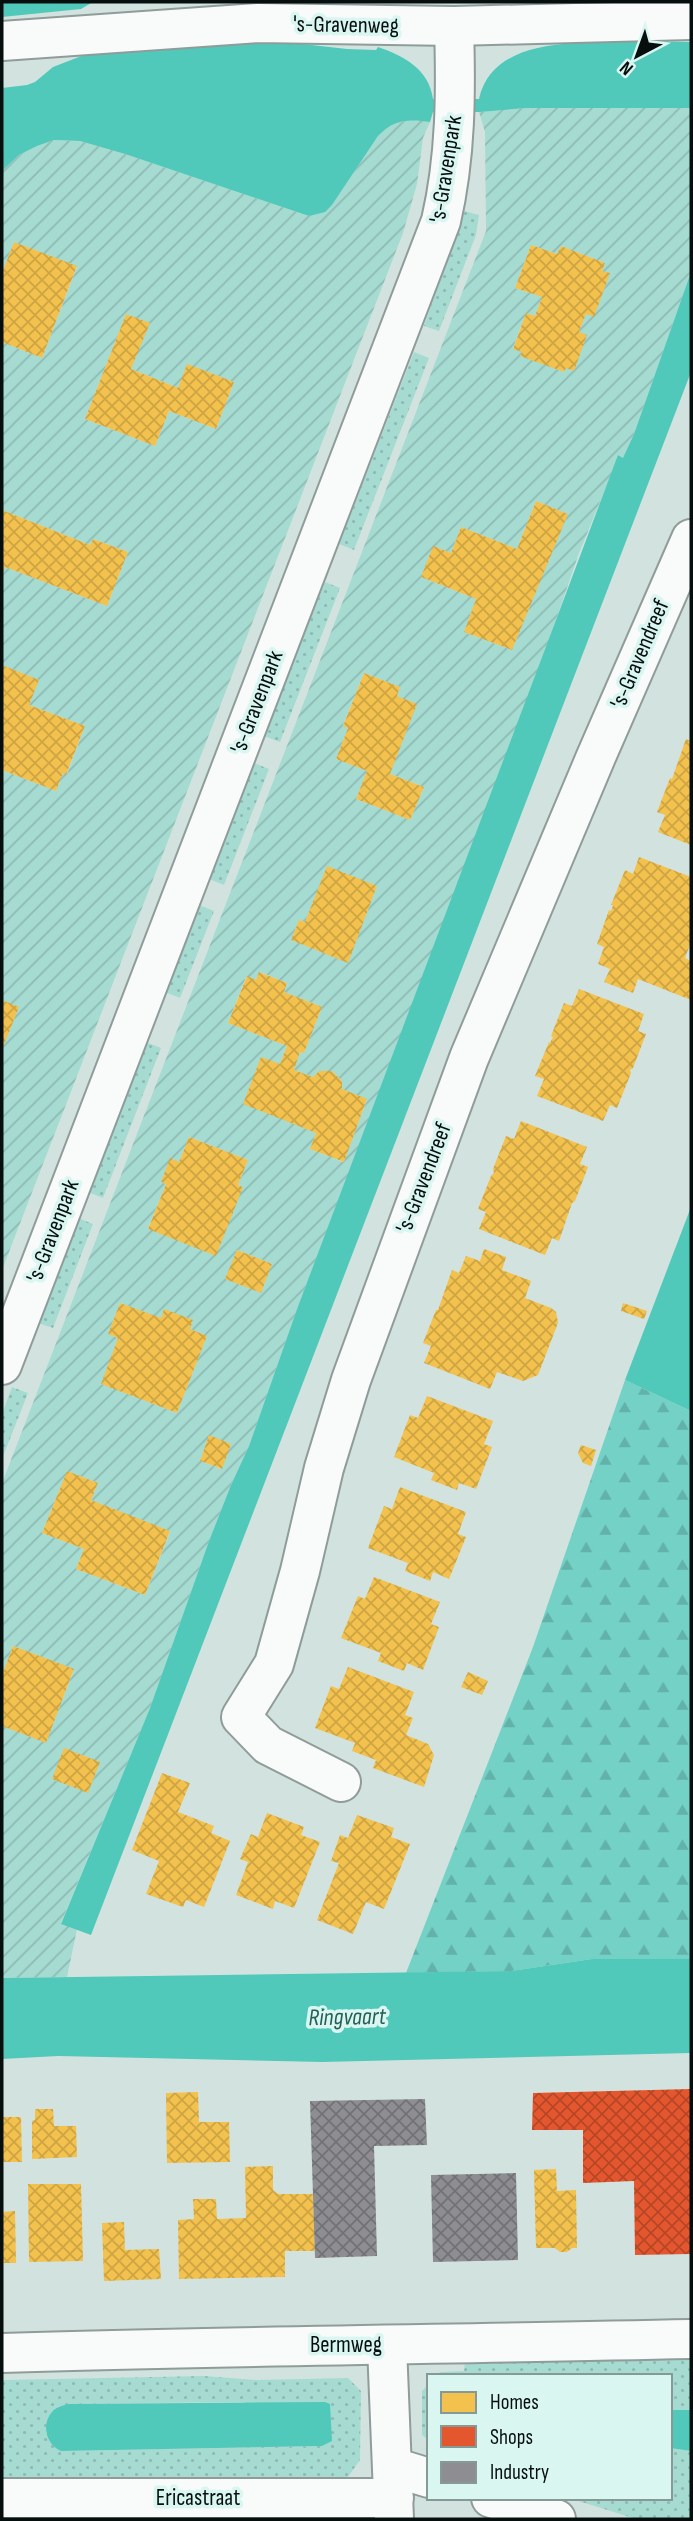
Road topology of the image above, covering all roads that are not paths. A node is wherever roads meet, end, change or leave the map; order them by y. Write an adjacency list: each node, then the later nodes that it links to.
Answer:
1 (691, 20): 2 (street, 's-Gravenweg)
2 (454, 26): 3 (street, 's-Gravenweg); 5 (street, 's-Gravenpark)
3 (2, 41)
4 (691, 538): 6 (street, 's-Gravendreef)
5 (2, 1365)
6 (341, 1782)
7 (691, 2339): 8 (street, Bermweg)
8 (387, 2346): 9 (street, Bermweg); 10 (street, Ericastraat)
9 (2, 2353)
10 (403, 2491): 11 (street, Ericastraat)
11 (2, 2498)
12 (497, 2500): 13 (street)
13 (556, 2519)

